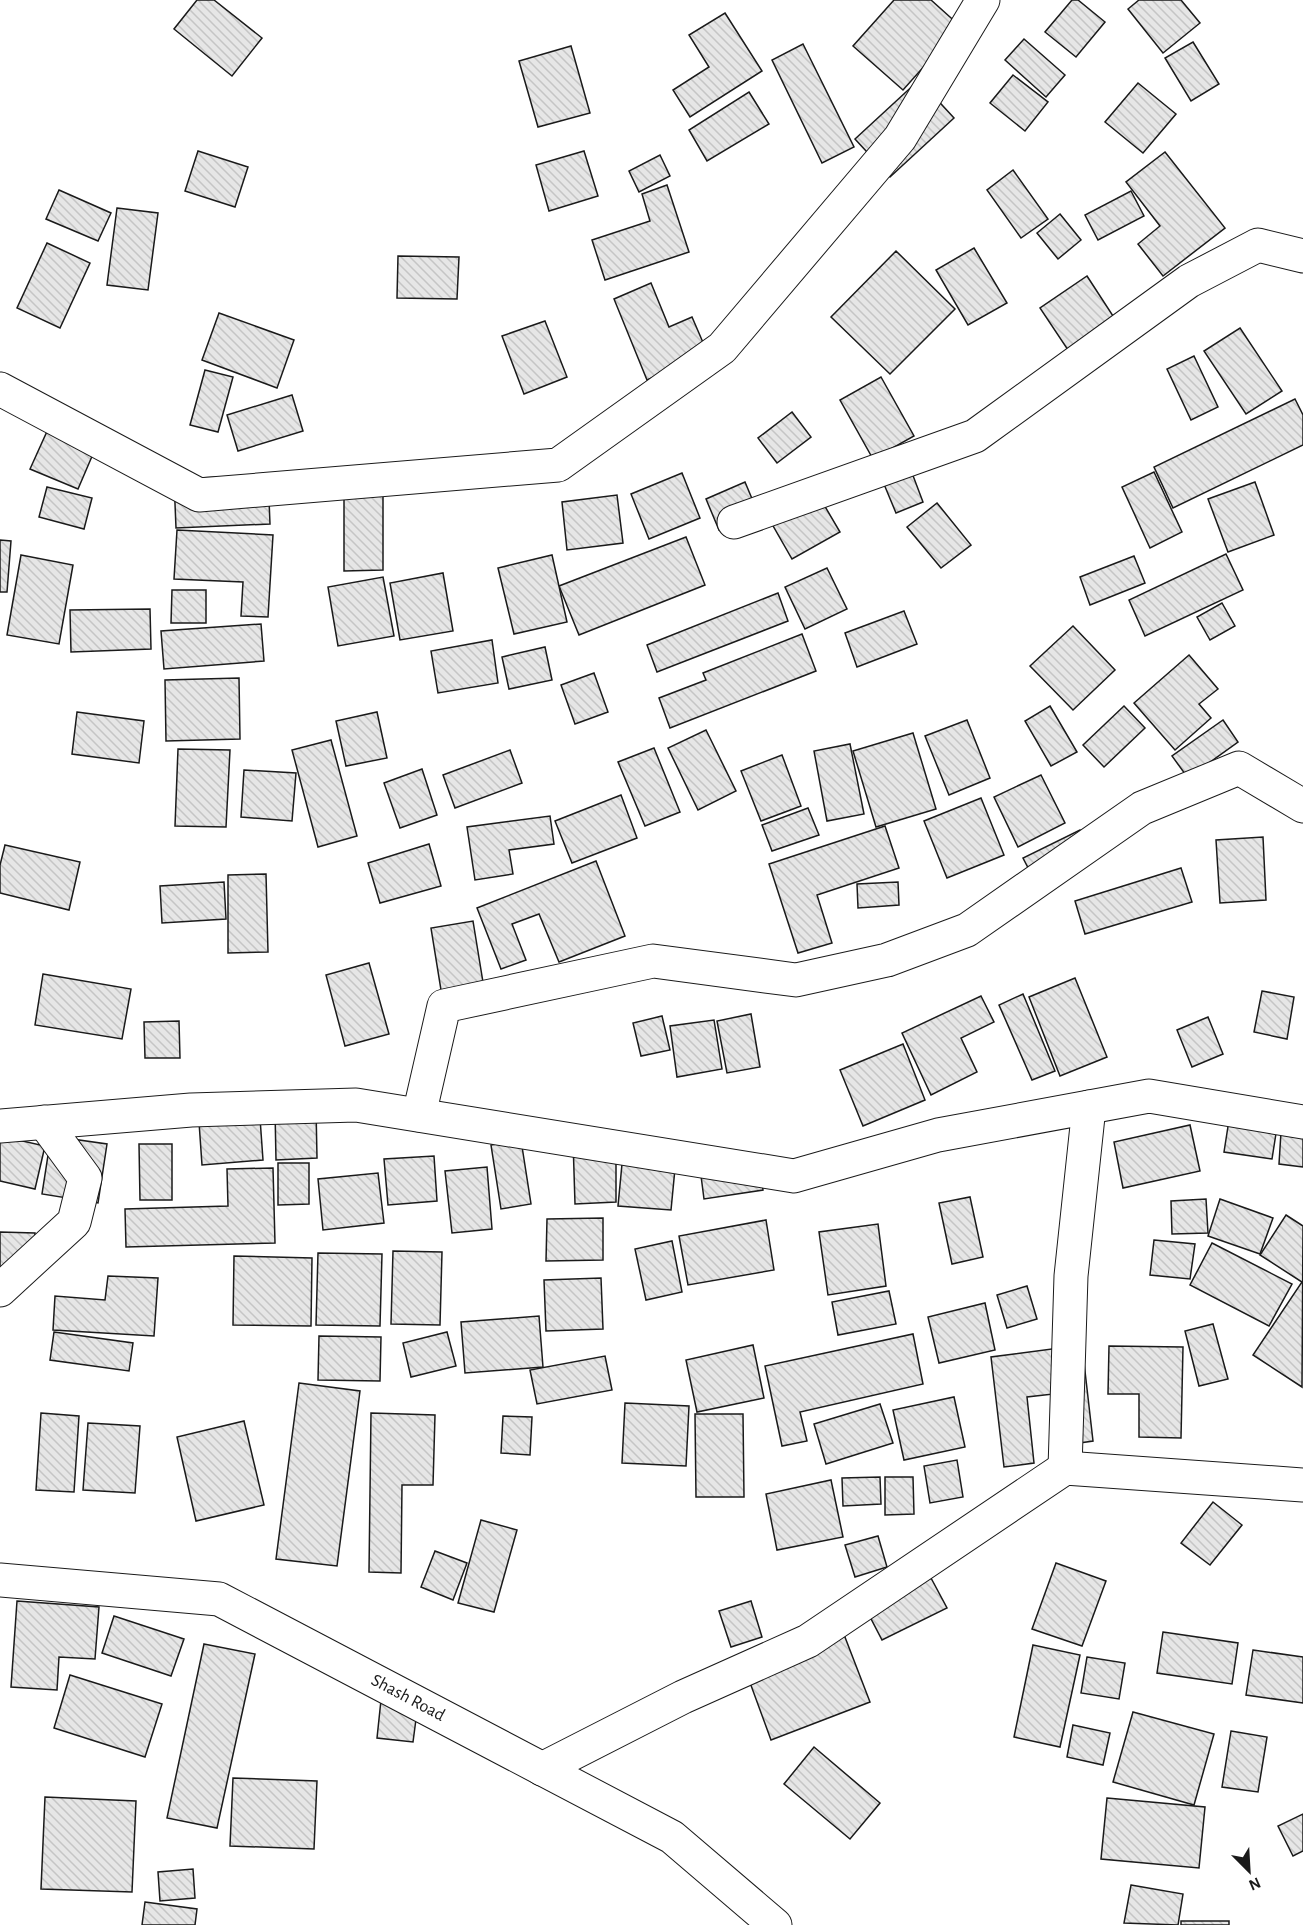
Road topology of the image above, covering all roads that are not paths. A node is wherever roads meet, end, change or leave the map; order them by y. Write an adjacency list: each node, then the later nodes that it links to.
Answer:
1 (983, 0): 3 (street)
2 (1303, 256): 4 (street)
3 (0, 389)
4 (734, 522)
5 (1303, 806): 7 (street)
6 (1089, 1107): 7 (street); 9 (street); 12 (street)
7 (419, 1115): 8 (street)
8 (44, 1122): 10 (street); 11 (street)
9 (1303, 1122)
10 (0, 1126)
11 (0, 1290)
12 (1065, 1468): 13 (street); 15 (street)
13 (1303, 1485)
14 (0, 1581): 15 (street, Shash Road)
15 (542, 1769): 16 (street, Shash Road)
16 (775, 1925)

